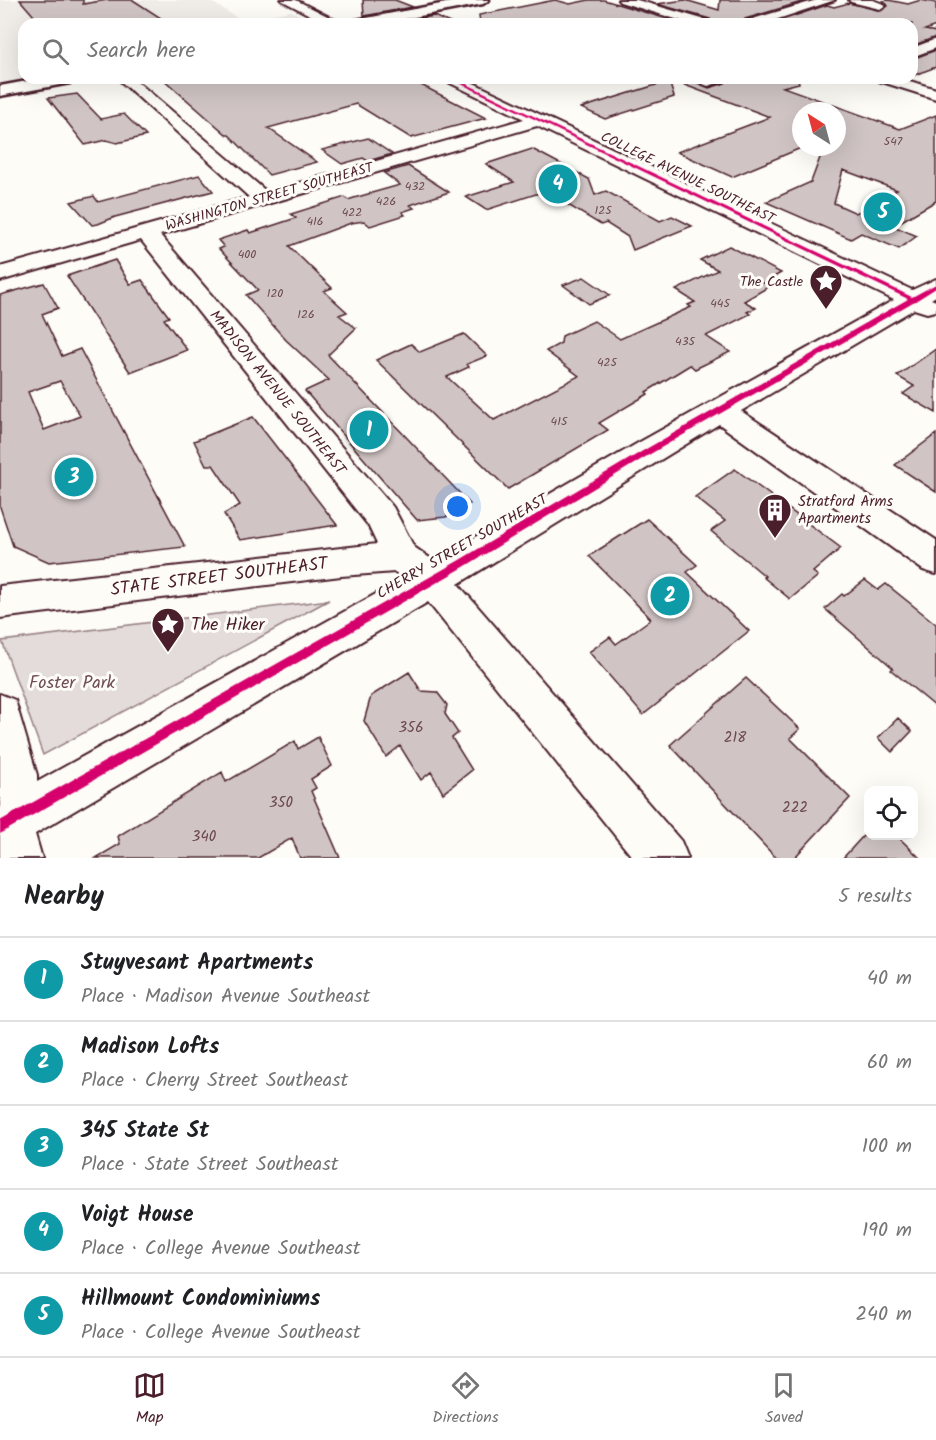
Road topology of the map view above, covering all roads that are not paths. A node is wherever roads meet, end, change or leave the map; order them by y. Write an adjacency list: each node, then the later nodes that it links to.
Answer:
1 (287, 0): 7 (street)
2 (483, 0): 8 (main road)
3 (624, 0): 9 (street)
4 (829, 0): 10 (street)
5 (855, 0): 6 (street)
6 (880, 6)
7 (324, 18)
8 (388, 18)
9 (685, 18)
10 (770, 18)
11 (936, 43): 12 (street)
12 (918, 50)
13 (38, 84): 17 (main road)
14 (131, 84): 20 (street)
15 (464, 84): 19 (street, COLLEGE AVENUE SOUTHEAST)
16 (904, 84): 18 (street)
17 (0, 91)
18 (936, 94)
19 (539, 120): 20 (street, WASHINGTON STREET SOUTHEAST); 23 (street, COLLEGE AVENUE SOUTHEAST)
20 (262, 198): 21 (street, WASHINGTON STREET SOUTHEAST)
21 (146, 232): 22 (street, WASHINGTON STREET SOUTHEAST); 26 (street, MADISON AVENUE SOUTHEAST)
22 (0, 274)
23 (929, 299): 24 (street, CHERRY STREET SOUTHEAST)
24 (720, 411): 25 (street); 26 (street, CHERRY STREET SOUTHEAST)
25 (936, 559)
26 (416, 568): 27 (street, STATE STREET SOUTHEAST); 29 (street, CHERRY STREET SOUTHEAST); 30 (street, MADISON AVENUE SOUTHEAST)
27 (0, 602)
28 (0, 715): 29 (street)
29 (9, 836)
30 (664, 858)

